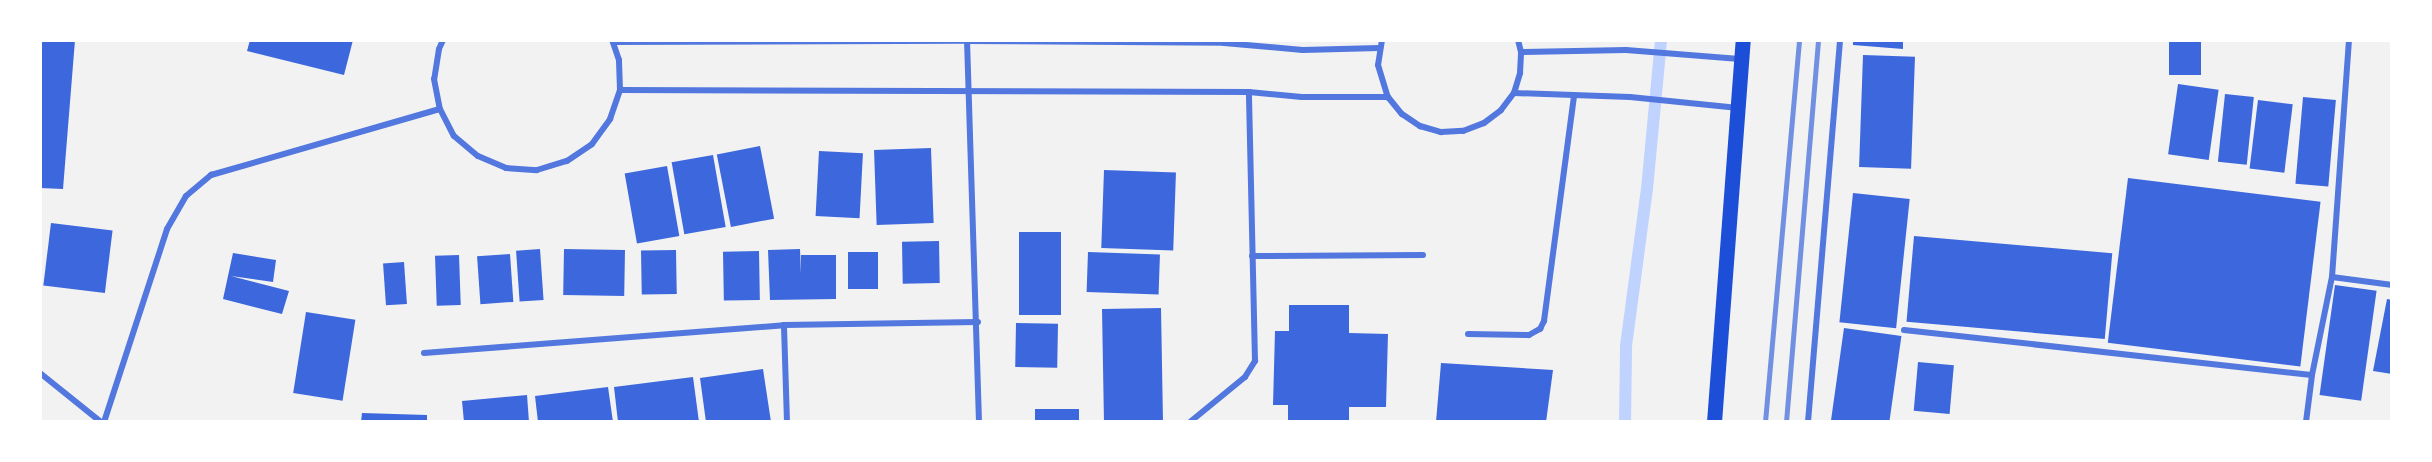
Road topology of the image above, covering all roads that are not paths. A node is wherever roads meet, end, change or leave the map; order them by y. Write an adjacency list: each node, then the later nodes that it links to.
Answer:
1 (443, 40): 19 (street)
2 (1382, 40): 9 (street)
3 (1518, 40): 10 (street)
4 (1743, 40): 11 (main road)
5 (1840, 40): 36 (street)
6 (2349, 40): 22 (street)
7 (612, 41): 8 (street); 12 (street)
8 (967, 41): 9 (street); 13 (street)
9 (1379, 48): 17 (street)
10 (1521, 52): 11 (street); 15 (street)
11 (1741, 59): 18 (main road)
12 (620, 90): 13 (street); 19 (street)
13 (969, 90): 14 (street); 24 (street)
14 (1249, 92): 17 (street); 21 (street)
15 (1514, 93): 16 (street); 17 (street)
16 (1574, 96): 18 (street); 27 (street)
17 (1388, 97)
18 (1738, 108): 35 (main road)
19 (440, 109): 31 (street)
20 (1422, 255): 21 (street)
21 (1252, 256): 34 (street)
22 (2332, 278): 23 (street); 30 (street)
23 (2391, 285)
24 (978, 322): 25 (street); 33 (street)
25 (784, 325): 28 (street); 32 (street)
26 (1904, 330): 30 (street)
27 (1468, 334)
28 (424, 353)
29 (40, 373): 31 (street)
30 (2312, 375): 37 (street)
31 (103, 422)
32 (787, 422)
33 (979, 422)
34 (1190, 422)
35 (1714, 422)
36 (1808, 422)
37 (2306, 422)

